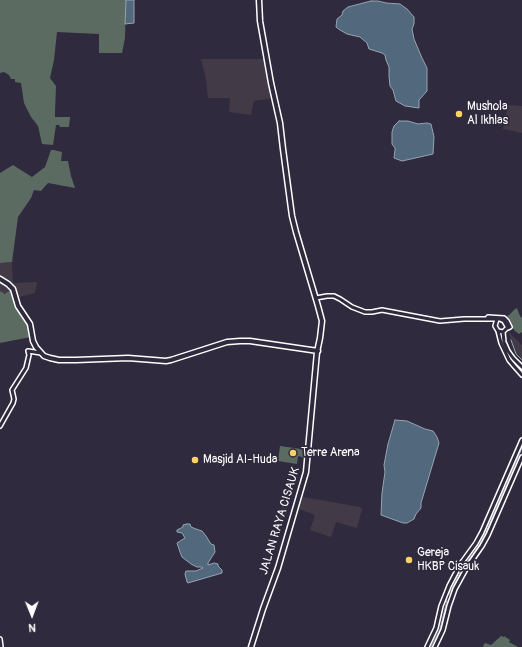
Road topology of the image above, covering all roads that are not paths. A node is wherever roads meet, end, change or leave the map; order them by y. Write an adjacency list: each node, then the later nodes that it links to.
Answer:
1 (259, 0): 3 (main road, JALAN RAYA CISAUK)
2 (0, 279): 11 (main road)
3 (316, 298): 4 (street); 10 (main road, JALAN RAYA CISAUK)
4 (488, 319): 5 (street); 6 (street); 7 (street)
5 (497, 319): 6 (street); 7 (street)
6 (495, 326): 8 (street)
7 (508, 328): 9 (street)
8 (498, 331): 9 (street); 13 (street)
9 (503, 332): 12 (street)
10 (318, 351): 11 (main road); 23 (main road, JALAN RAYA CISAUK)
11 (41, 353): 14 (street)
12 (522, 367)
13 (522, 375)
14 (0, 426)
15 (522, 440): 17 (street)
16 (522, 457): 18 (street)
17 (492, 508): 18 (street); 19 (street)
18 (498, 511): 20 (street)
19 (445, 596): 20 (street); 24 (street)
20 (451, 598): 25 (street)
21 (0, 640): 22 (street)
22 (1, 647)
23 (251, 647)
24 (427, 647)
25 (435, 647)

